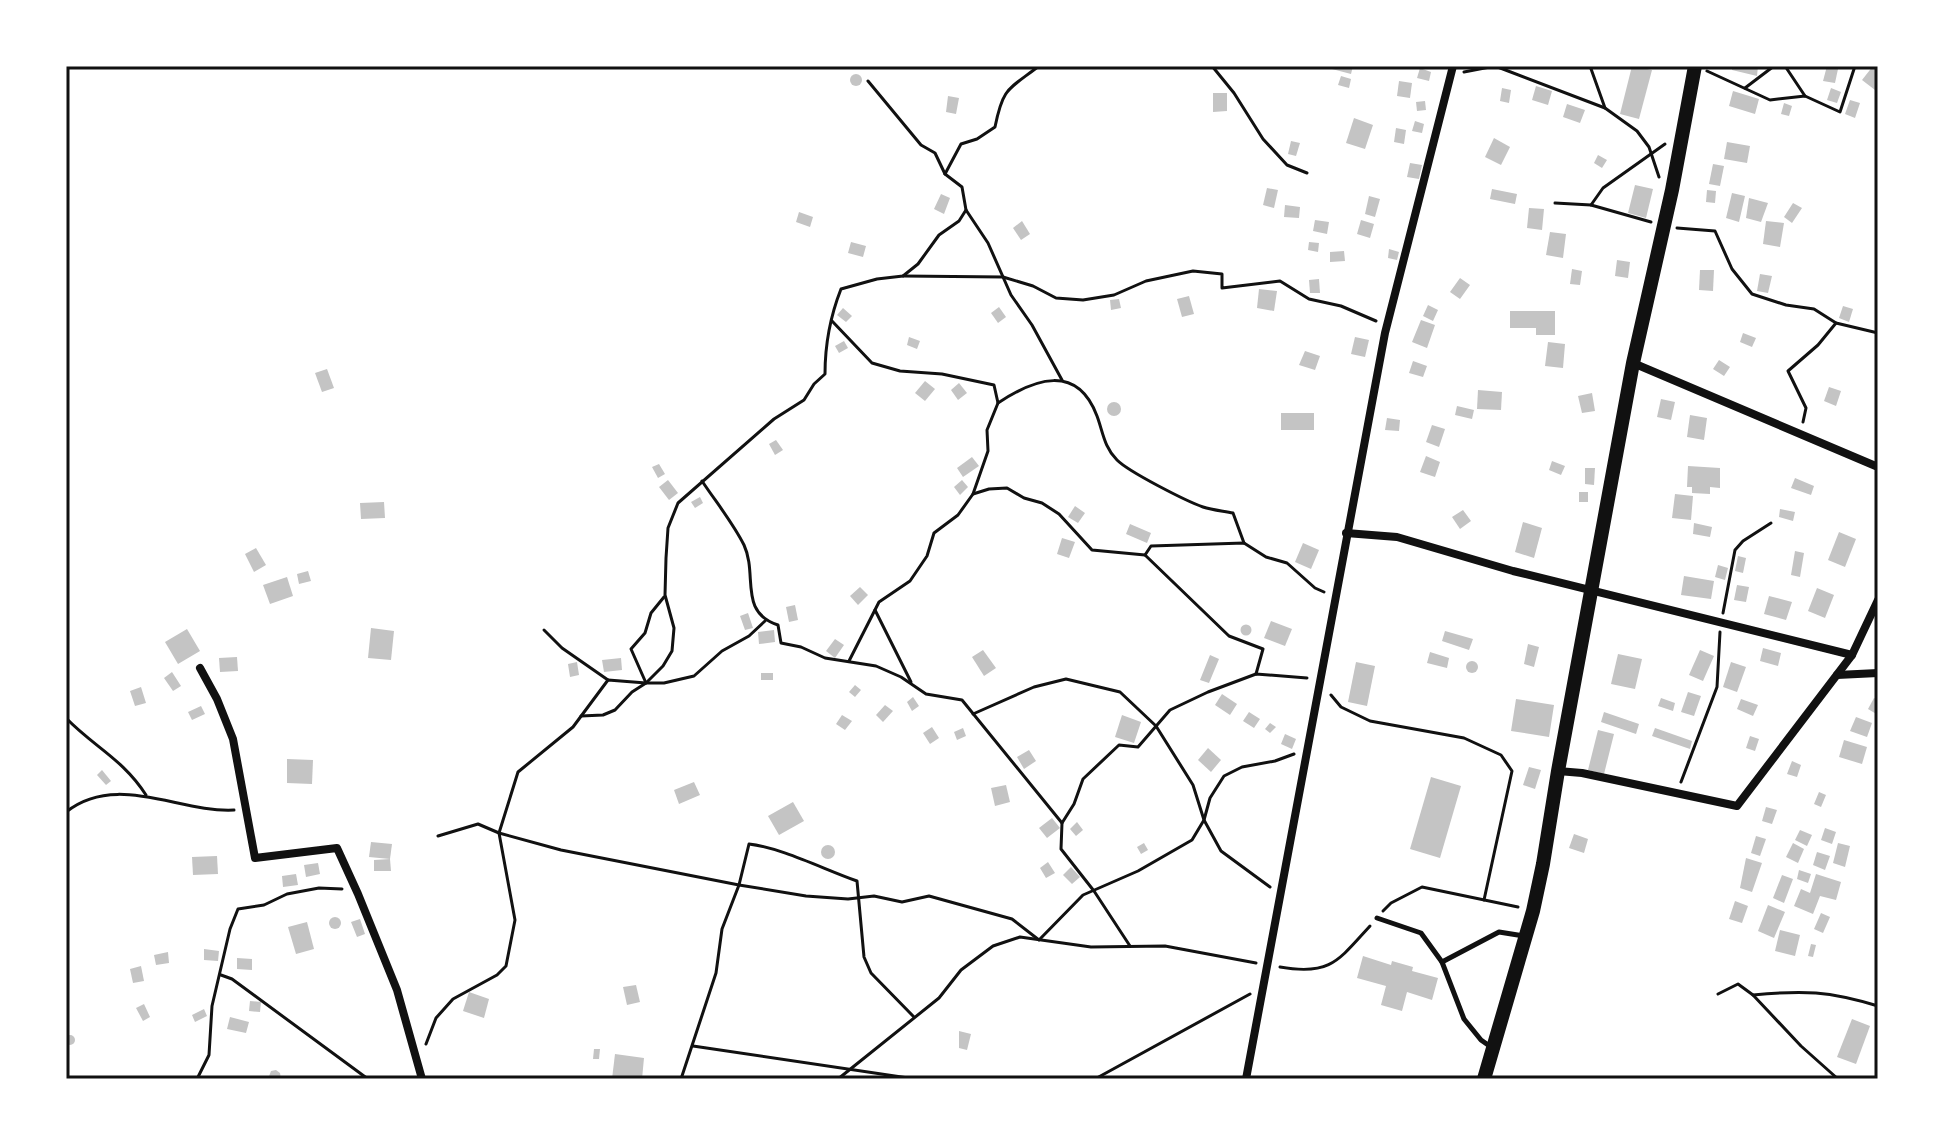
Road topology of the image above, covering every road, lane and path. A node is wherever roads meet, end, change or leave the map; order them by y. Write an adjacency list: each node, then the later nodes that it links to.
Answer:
1 (1039, 66): 16 (path)
2 (1212, 66): 15 (path)
3 (1590, 66): 12 (path)
4 (1696, 66): 10 (path); 13 (main road)
5 (1774, 66): 10 (path)
6 (1785, 66): 11 (path)
7 (1855, 66): 11 (path)
8 (1452, 70): 12 (path); 26 (street)
9 (868, 81): 16 (path)
10 (1744, 88): 11 (path)
11 (1805, 96)
12 (1605, 108): 14 (path)
13 (1682, 139): 14 (path); 21 (main road)
14 (1652, 153): 17 (path); 19 (path)
15 (1307, 173)
16 (945, 174): 20 (path)
17 (1662, 186)
18 (1555, 203): 19 (path)
19 (1591, 205): 21 (path)
20 (966, 210): 22 (path); 23 (path)
21 (1662, 227): 25 (path); 28 (main road)
22 (903, 276): 23 (path); 24 (path)
23 (1003, 277): 26 (path); 29 (path)
24 (831, 319): 30 (path); 33 (path)
25 (1836, 323): 27 (path); 31 (path)
26 (1387, 325): 36 (street)
27 (1878, 333)
28 (1633, 363): 31 (street); 39 (main road)
29 (1062, 380): 30 (path); 37 (path)
30 (998, 403): 34 (path)
31 (1800, 433): 32 (street)
32 (1878, 467)
33 (702, 481): 40 (path); 44 (path)
34 (973, 494): 38 (path); 43 (path)
35 (1771, 523): 45 (path)
36 (1346, 533): 39 (street); 41 (street)
37 (1244, 543): 38 (path); 41 (path)
38 (1145, 555): 51 (path)
39 (1591, 590): 45 (street); 62 (main road)
40 (665, 595): 55 (path); 55 (path)
41 (1334, 597): 53 (street)
42 (1878, 600): 47 (street)
43 (875, 610): 48 (path); 56 (path)
44 (765, 621): 48 (path); 55 (path)
45 (1721, 623): 47 (street); 63 (path)
46 (544, 630): 54 (path)
47 (1852, 655): 52 (street)
48 (849, 661): 56 (path)
49 (200, 668): 65 (street)
50 (1878, 673): 52 (street)
51 (1256, 674): 53 (path); 60 (path)
52 (1837, 675): 63 (street)
53 (1319, 679): 61 (street); 76 (path)
54 (608, 680): 55 (path); 58 (path)
55 (646, 683): 58 (path)
56 (913, 685): 57 (path)
57 (973, 714): 60 (path); 68 (path)
58 (581, 716): 69 (path)
59 (66, 718): 64 (path)
60 (1156, 726): 67 (path); 68 (path)
61 (1305, 751): 67 (path); 74 (street)
62 (1558, 771): 63 (street); 77 (main road)
63 (1676, 793)
64 (146, 795): 65 (path); 66 (path)
65 (246, 809): 72 (street)
66 (66, 812)
67 (1204, 820): 73 (path); 74 (path)
68 (1062, 823): 73 (path)
69 (499, 833): 70 (path); 71 (path); 92 (path)
70 (438, 836)
71 (739, 885): 75 (path); 75 (path); 90 (path)
72 (357, 890): 84 (path); 92 (street)
73 (1094, 891): 80 (path); 81 (path)
74 (1279, 894): 83 (street)
75 (857, 898): 80 (path); 89 (path)
76 (1484, 900): 77 (path); 78 (path)
77 (1533, 911): 79 (main road)
78 (1377, 918): 82 (lane); 83 (path)
79 (1525, 936): 82 (lane); 91 (main road)
80 (1039, 940): 81 (path); 89 (path)
81 (1130, 946): 83 (path)
82 (1442, 962): 91 (lane)
83 (1266, 965): 85 (street)
84 (220, 975): 94 (path); 95 (path)
85 (1262, 988): 100 (path); 101 (street)
86 (1718, 994): 87 (path)
87 (1753, 995): 88 (path); 103 (path)
88 (1878, 1006)
89 (915, 1017): 93 (path)
90 (693, 1046): 93 (path); 97 (path)
91 (1493, 1048): 102 (main road)
92 (418, 1066): 96 (street)
93 (851, 1071): 98 (path); 99 (path)
94 (197, 1079)
95 (368, 1079)
96 (422, 1079)
97 (681, 1079)
98 (838, 1079)
99 (915, 1079)
100 (1095, 1079)
101 (1246, 1079)
102 (1484, 1079)
103 (1838, 1079)

